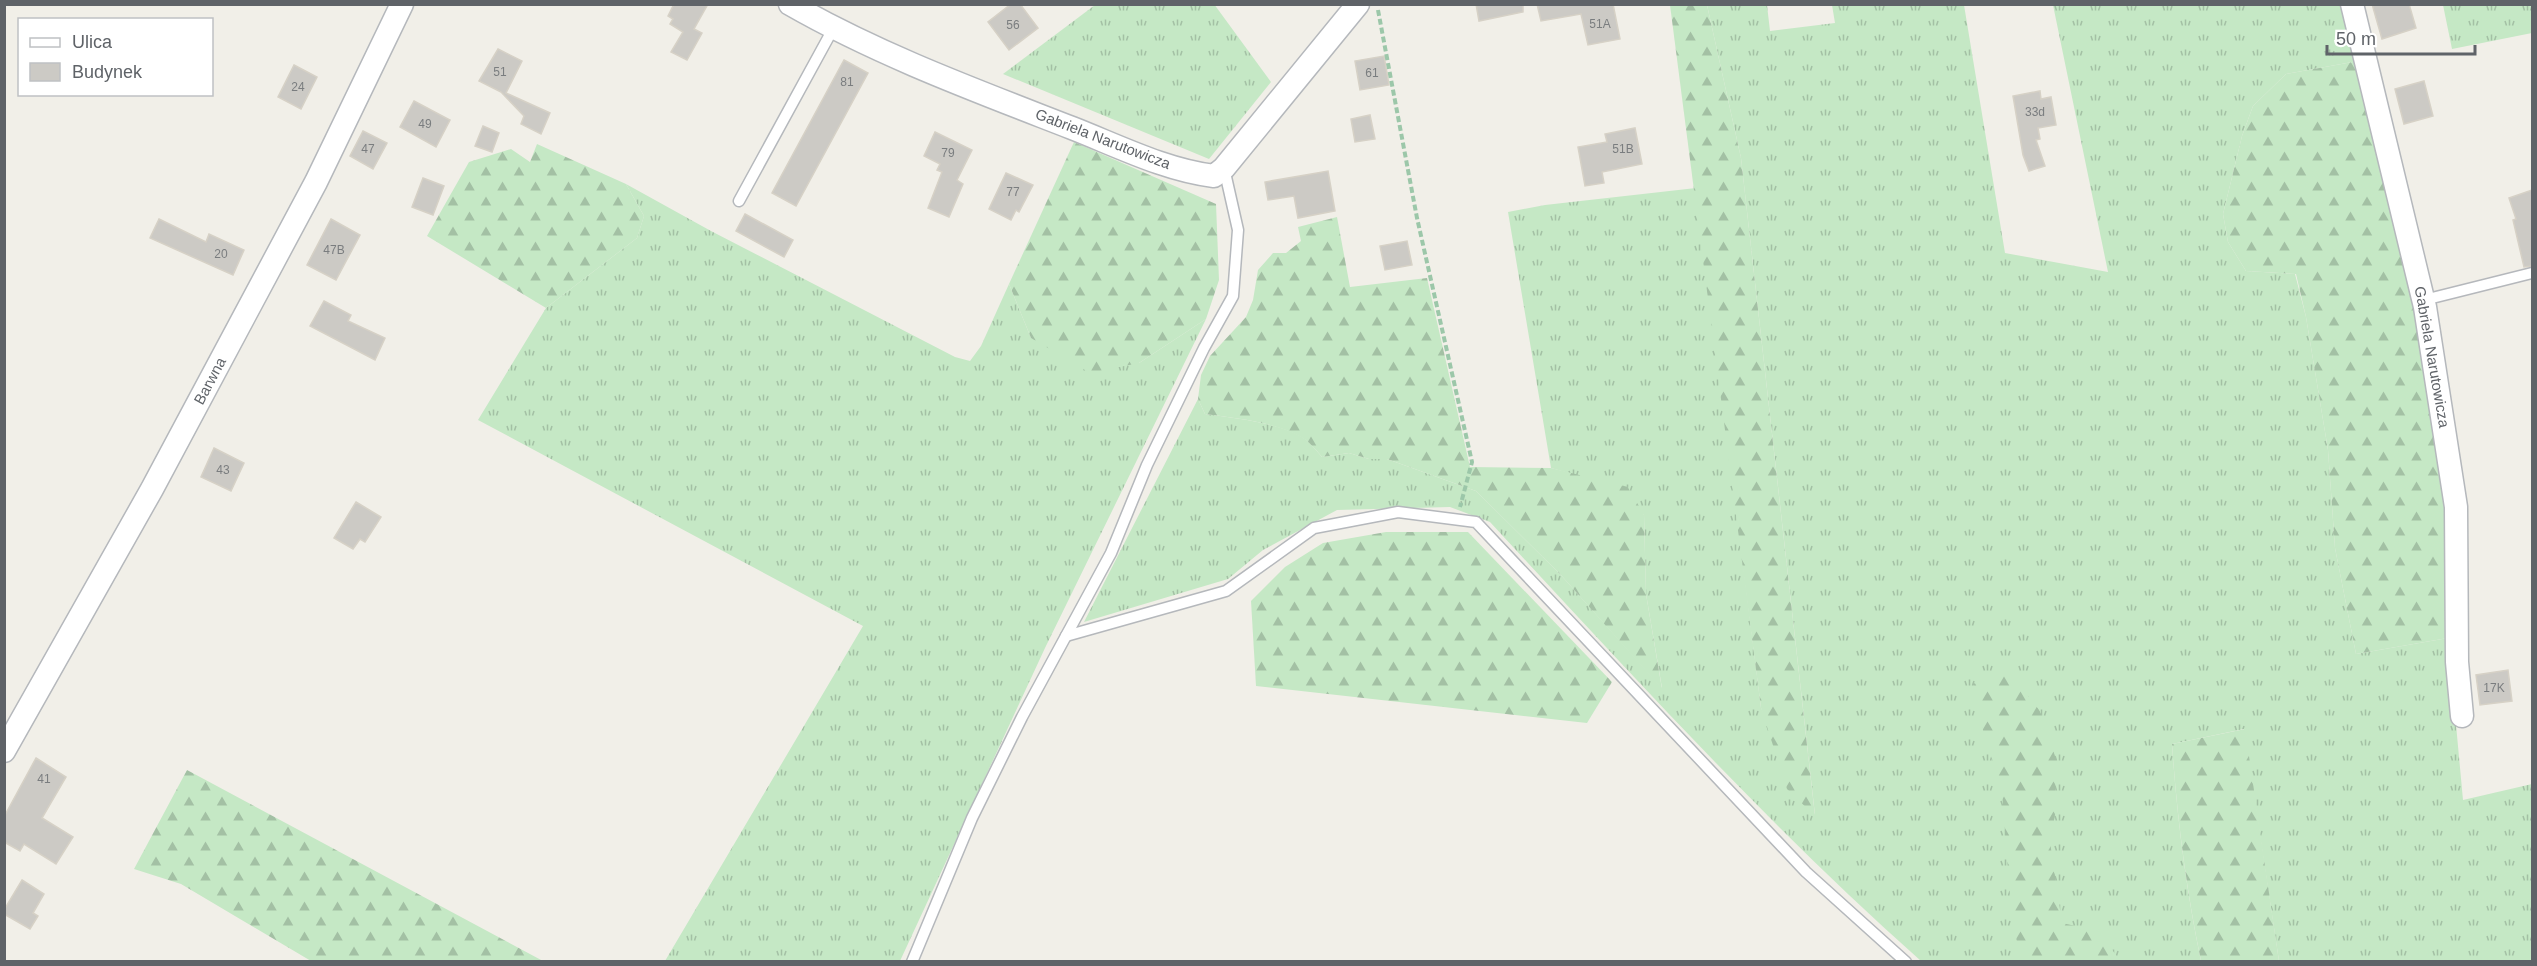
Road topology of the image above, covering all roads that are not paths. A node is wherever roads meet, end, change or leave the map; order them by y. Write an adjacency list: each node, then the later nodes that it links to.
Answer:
1 (402, 4): 12 (street, Barwna)
2 (790, 4): 5 (street, Gabriela Narutowicza)
3 (1358, 4): 6 (street)
4 (2352, 4): 9 (street, Gabriela Narutowicza)
5 (833, 29): 6 (street, Gabriela Narutowicza); 7 (lane)
6 (1224, 168): 10 (lane)
7 (739, 201)
8 (2532, 273): 9 (lane)
9 (2424, 300): 11 (street, Gabriela Narutowicza)
10 (1066, 636): 13 (lane); 14 (lane)
11 (2462, 716)
12 (4, 751)
13 (912, 962)
14 (1906, 962)

